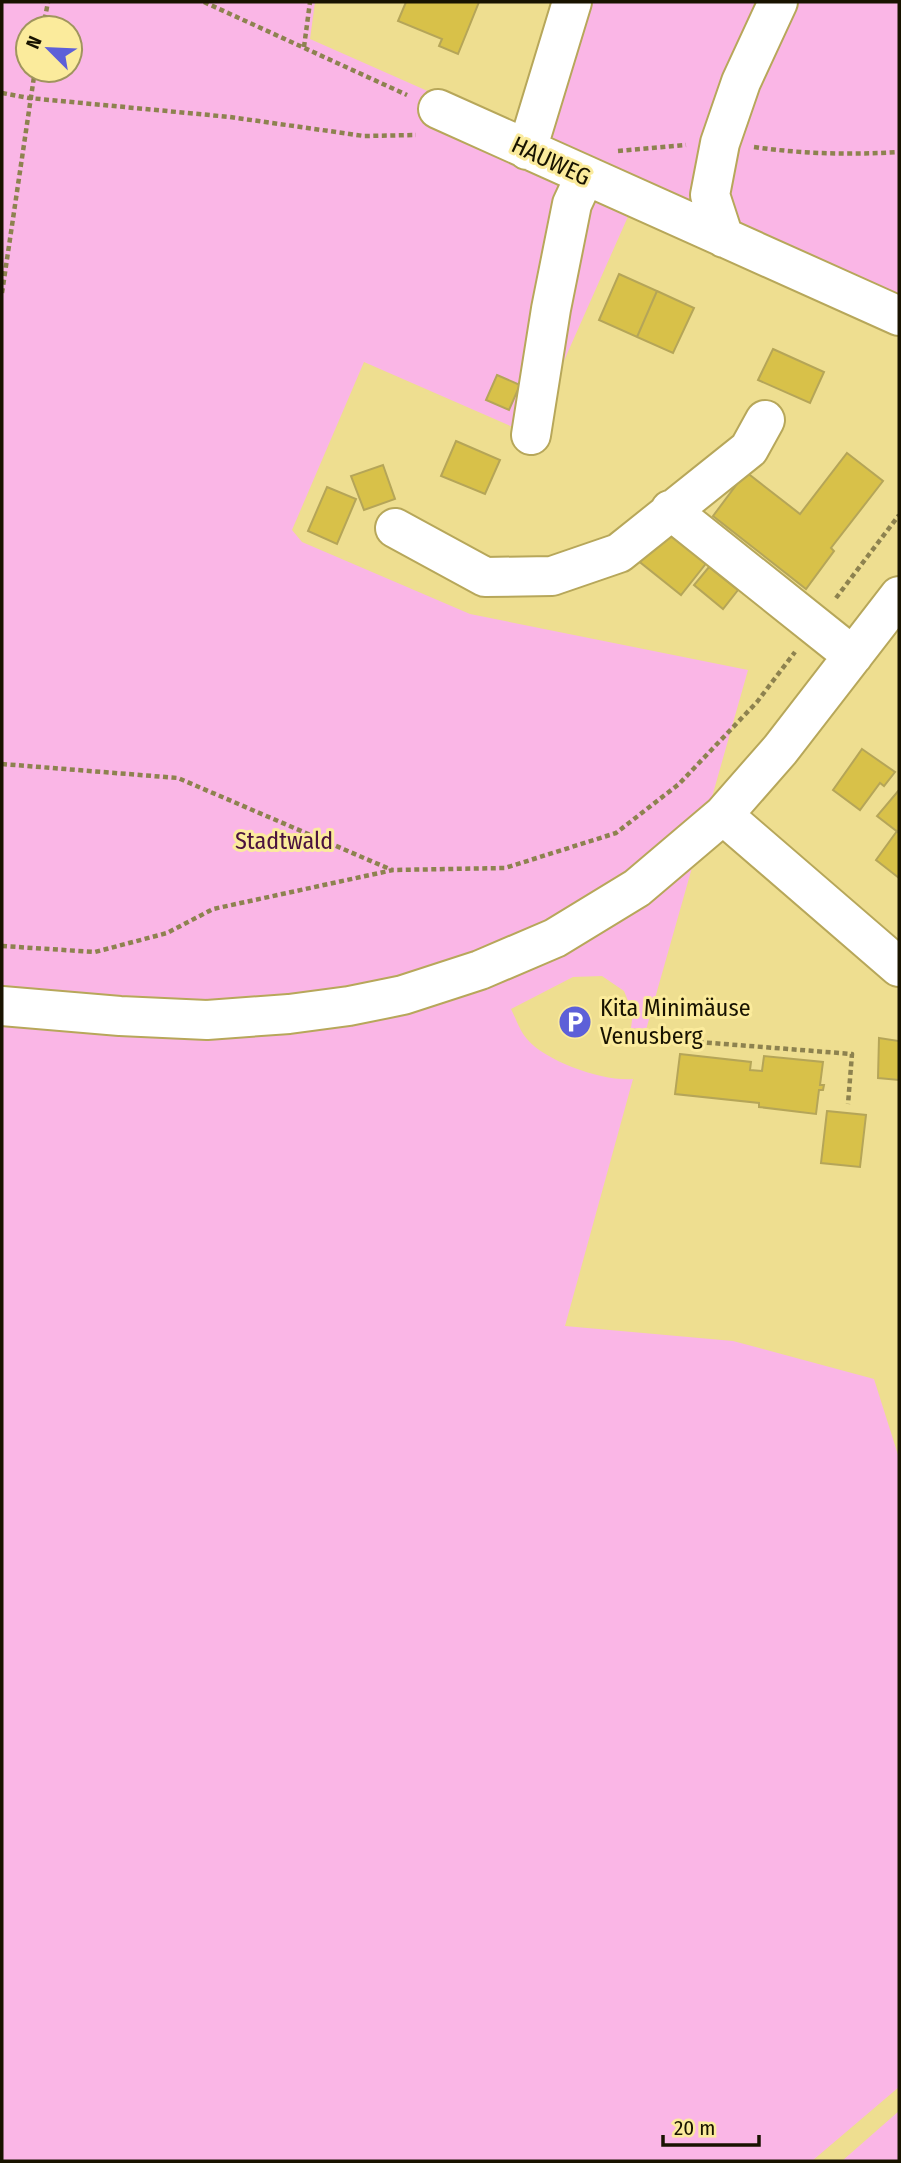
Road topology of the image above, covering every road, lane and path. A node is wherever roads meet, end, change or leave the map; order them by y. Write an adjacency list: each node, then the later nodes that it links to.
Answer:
1 (204, 2): 5 (path)
2 (310, 2): 5 (path)
3 (572, 2): 10 (street)
4 (778, 2): 12 (street)
5 (304, 47): 9 (path)
6 (32, 84): 8 (path)
7 (2, 93): 8 (path)
8 (29, 98): 9 (path); 13 (path)
9 (432, 121): 10 (street, HAUWEG)
10 (527, 150): 11 (street, HAUWEG)
11 (585, 176): 12 (street, HAUWEG); 16 (street)
12 (724, 238): 14 (street, HAUWEG)
13 (2, 293)
14 (899, 316)
15 (765, 421): 17 (street)
16 (531, 435)
17 (670, 510): 19 (street); 21 (street)
18 (899, 514): 21 (path)
19 (395, 528)
20 (899, 596): 22 (street)
21 (816, 625): 22 (street); 25 (path)
22 (853, 656): 24 (street)
23 (2, 764): 25 (path)
24 (723, 815): 27 (street); 28 (street)
25 (393, 870): 26 (path)
26 (2, 946)
27 (899, 967)
28 (2, 1006)
29 (673, 1040): 30 (path)
30 (848, 1104)

